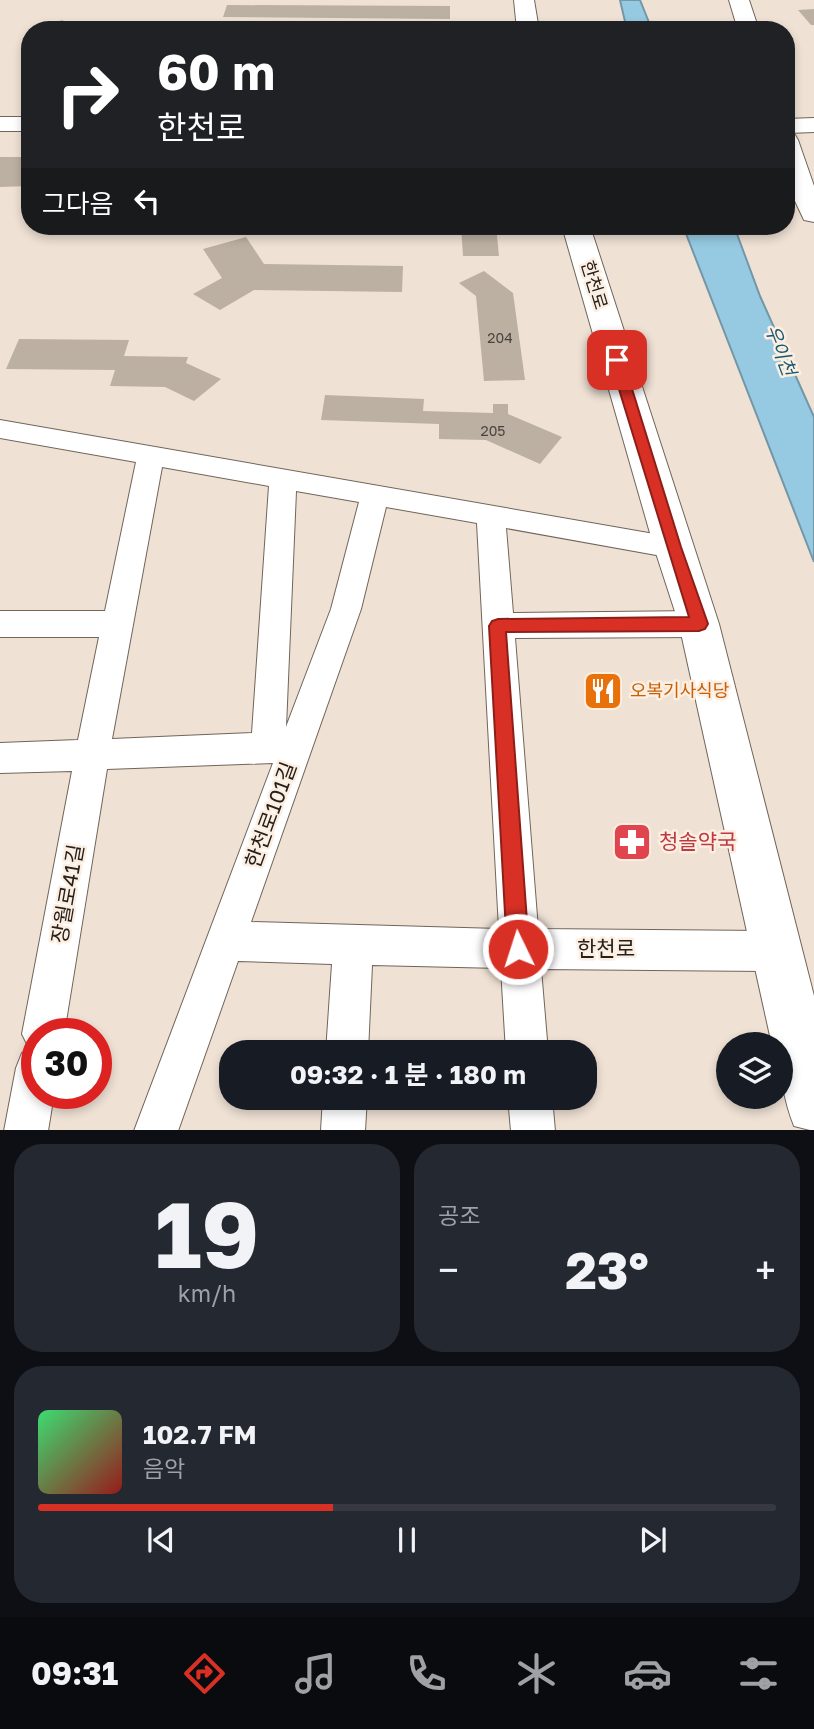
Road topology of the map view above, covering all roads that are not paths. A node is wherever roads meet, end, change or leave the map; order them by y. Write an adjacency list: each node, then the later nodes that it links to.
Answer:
1 (524, 0): 3 (main road)
2 (739, 0): 4 (main road)
3 (527, 21)
4 (746, 21)
5 (0, 124): 6 (main road)
6 (21, 124)
7 (814, 125): 8 (main road)
8 (795, 126)
9 (795, 174): 10 (main road)
10 (814, 214)
11 (579, 235): 17 (main road, 한천로)
12 (0, 429): 13 (street)
13 (150, 455): 14 (street); 19 (street, 장월로41길)
14 (283, 480): 15 (street); 22 (street, 한천로101길)
15 (375, 496): 16 (street); 22 (street, 한천로101길)
16 (491, 517): 17 (street); 21 (street)
17 (673, 547): 20 (main road, 한천로)
18 (0, 624): 19 (street)
19 (118, 624): 23 (street, 장월로41길)
20 (699, 624): 21 (street); 28 (main road, 한천로)
21 (498, 626): 27 (street)
22 (282, 748): 23 (street); 25 (street, 한천로101길)
23 (92, 754): 24 (street); 29 (street, 장월로41길)
24 (0, 758)
25 (225, 942): 26 (street, 한천로); 37 (street, 한천로101길)
26 (353, 945): 27 (street, 한천로); 30 (street)
27 (518, 949): 28 (street, 한천로); 31 (street)
28 (775, 951): 32 (main road, 한천로)
29 (46, 1018)
30 (348, 1040)
31 (526, 1040)
32 (814, 1106)
33 (30, 1109): 36 (street)
34 (344, 1110): 38 (street)
35 (531, 1110): 39 (street)
36 (26, 1130)
37 (156, 1130)
38 (343, 1130)
39 (533, 1130)

